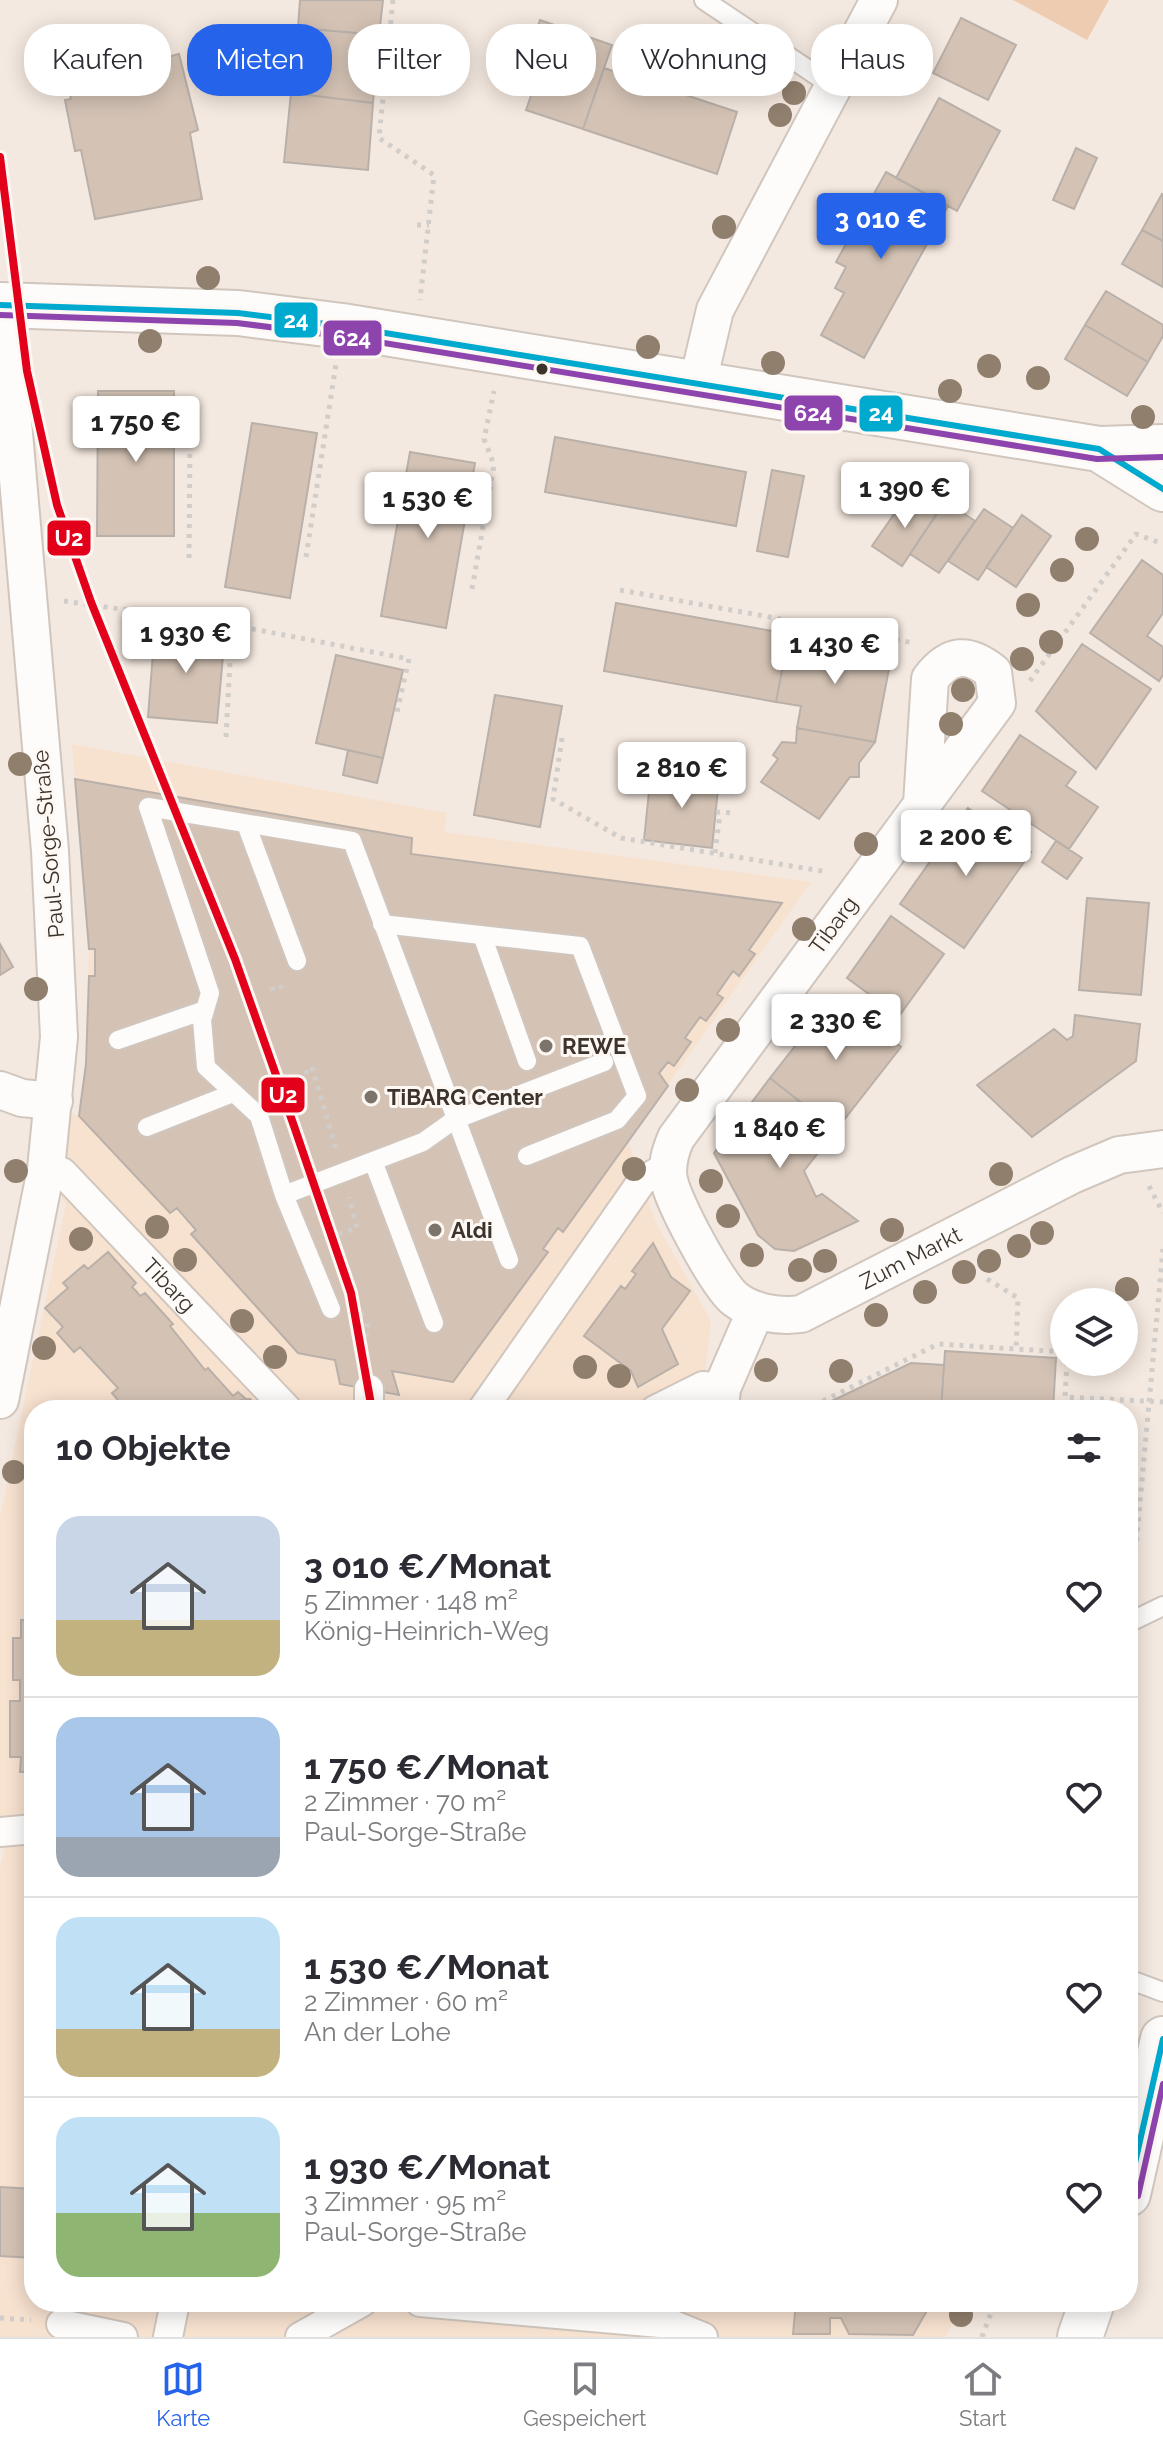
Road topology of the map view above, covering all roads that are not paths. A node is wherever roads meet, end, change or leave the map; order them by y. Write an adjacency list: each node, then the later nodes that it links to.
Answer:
1 (704, 0): 4 (lane)
2 (879, 0): 3 (street)
3 (865, 24)
4 (811, 72)
5 (825, 96): 7 (street)
6 (1, 299): 7 (street); 20 (street, Paul-Sorge-Straße)
7 (697, 386): 8 (street)
8 (1162, 457)
9 (922, 804): 9 (street, Tibarg); 26 (street, Tibarg)
10 (246, 824): 11 (lane); 13 (lane); 14 (lane)
11 (382, 924): 12 (lane); 21 (lane)
12 (482, 935): 16 (lane); 24 (lane)
13 (297, 961)
14 (205, 1010): 15 (lane); 19 (lane)
15 (118, 1040)
16 (527, 1061)
17 (604, 1062): 21 (lane)
18 (0, 1090): 20 (street)
19 (233, 1093): 22 (lane); 28 (lane)
20 (54, 1101): 27 (street, Paul-Sorge-Straße)
21 (454, 1120): 25 (lane); 29 (lane)
22 (147, 1127)
23 (1163, 1149): 31 (street, Zum Markt)
24 (527, 1156)
25 (373, 1161): 28 (lane); 32 (lane)
26 (668, 1166): 31 (street); 36 (street)
27 (46, 1169): 34 (street, Paul-Sorge-Straße); 35 (street, Tibarg)
28 (284, 1195): 30 (lane)
29 (509, 1260)
30 (331, 1309)
31 (756, 1310): 33 (street)
32 (434, 1323)
33 (721, 1399): 37 (street)
34 (0, 1400)
35 (279, 1400)
36 (489, 1400)
37 (675, 1400)
38 (1163, 1606): 39 (lane)
39 (1138, 1617)
40 (24, 1830): 41 (street)
41 (0, 1832)
42 (1138, 1983): 43 (lane)
43 (1163, 1992)
44 (1163, 2039): 45 (street)
45 (1138, 2150)
46 (173, 2312): 52 (street)
47 (344, 2312): 53 (street)
48 (534, 2312): 54 (street)
49 (1089, 2312): 55 (street)
50 (61, 2324): 51 (street)
51 (123, 2337)
52 (168, 2337)
53 (300, 2337)
54 (703, 2337)
55 (1080, 2337)

